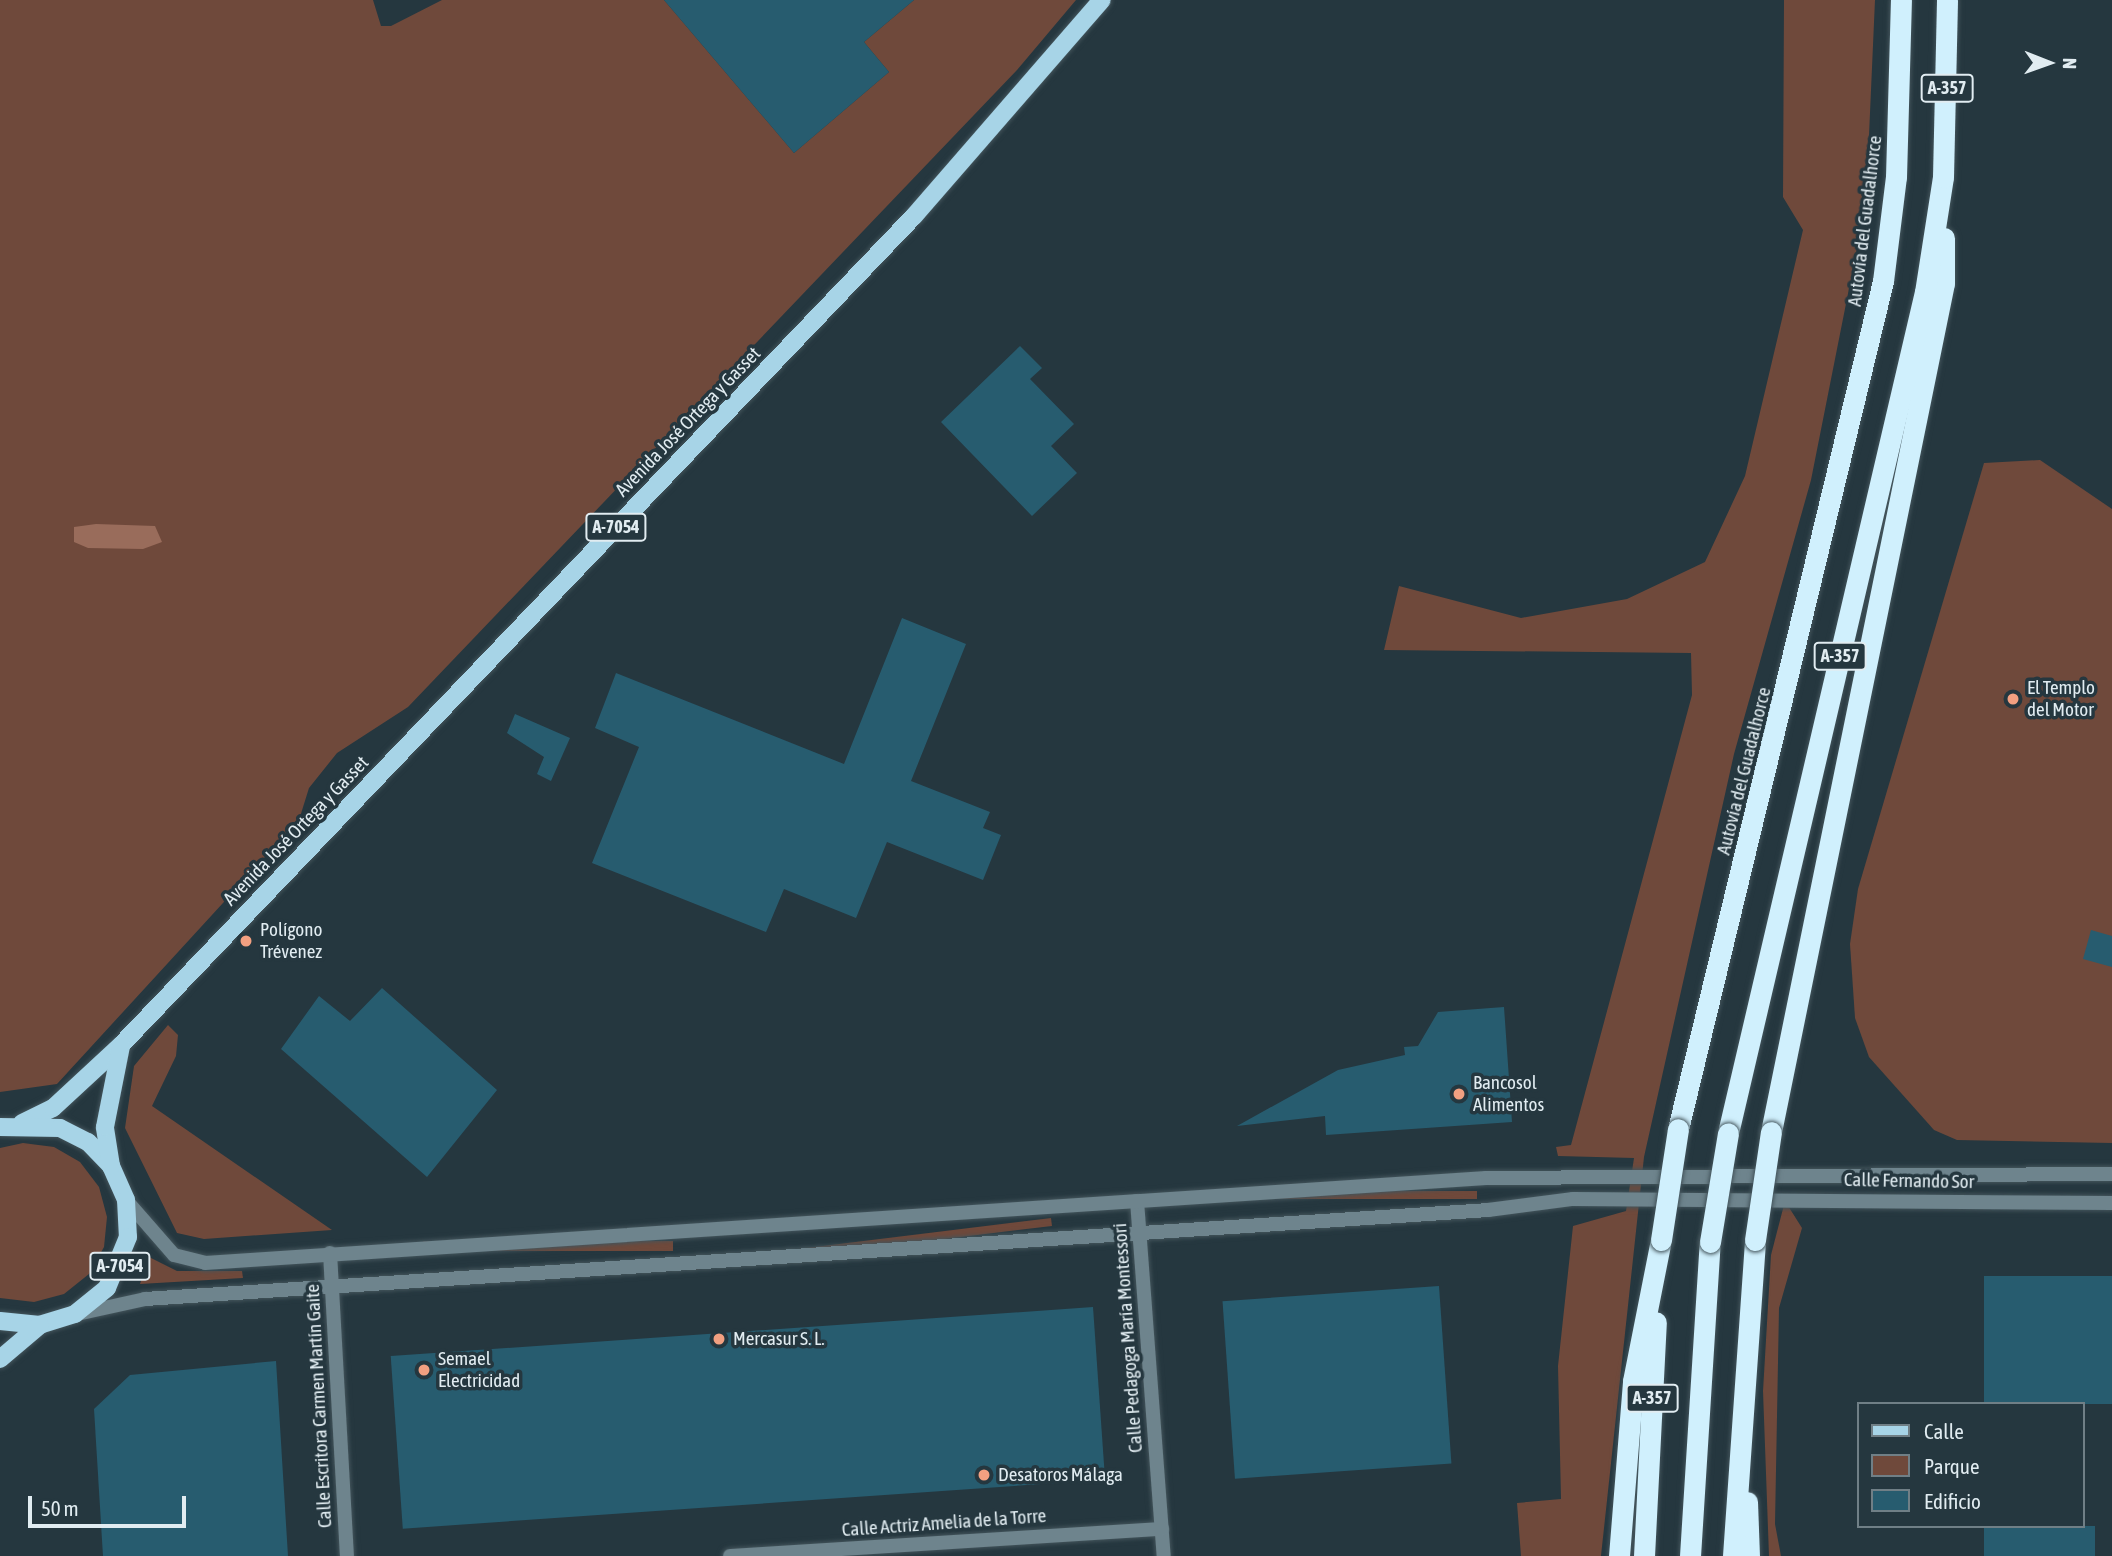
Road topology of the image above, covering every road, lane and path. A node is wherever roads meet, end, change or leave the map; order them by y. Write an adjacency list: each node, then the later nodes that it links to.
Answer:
1 (1102, 0): 5 (main road, Avenida José Ortega y Gasset / A-7054)
2 (1901, 0): 14 (highway, Autovía del Guadalhorce / A-357, bridge)
3 (1947, 0): 4 (highway, A-357)
4 (1943, 177): 21 (highway, bridge); 28 (highway, A-357, bridge)
5 (121, 1045): 6 (main road, Avenida José Ortega y Gasset / A-7054); 8 (main road, A-7054)
6 (22, 1123): 7 (main road, A-7054); 8 (main road, A-7054)
7 (0, 1127)
8 (111, 1166): 10 (main road, A-7054)
9 (2112, 1174): 11 (street, Calle Fernando Sor)
10 (126, 1200): 15 (street, Calle Fernando Sor); 17 (main road, A-7054)
11 (1137, 1201): 13 (street, Calle Pedagoga María Montessori); 15 (street, Calle Fernando Sor)
12 (2112, 1203): 13 (street, Calle Fernando Sor)
13 (1141, 1233): 16 (street, Calle Fernando Sor); 22 (street, Calle Pedagoga María Montessori)
14 (1661, 1240): 26 (highway); 27 (highway, Autovía del Guadalhorce / A-357)
15 (330, 1253): 16 (street, Calle Escritora Carmen Martín Gaite)
16 (331, 1286): 17 (street, Calle Fernando Sor); 23 (street, Calle Escritora Carmen Martín Gaite)
17 (75, 1314): 19 (main road, A-7054)
18 (0, 1321): 19 (main road, A-7054)
19 (40, 1325): 20 (main road, A-7054)
20 (0, 1359)
21 (1742, 1394): 29 (highway); 30 (highway)
22 (1162, 1529): 24 (street, Calle Actriz Amelia de la Torre); 25 (street, Calle Pedagoga María Montessori)
23 (347, 1556)
24 (730, 1556)
25 (1164, 1556)
26 (1619, 1556)
27 (1644, 1556)
28 (1690, 1556)
29 (1733, 1556)
30 (1749, 1556)

